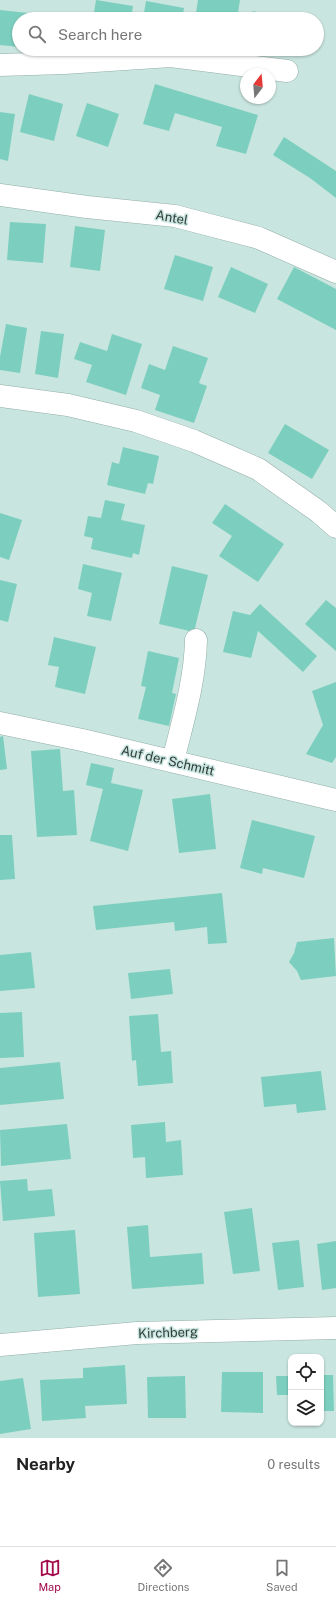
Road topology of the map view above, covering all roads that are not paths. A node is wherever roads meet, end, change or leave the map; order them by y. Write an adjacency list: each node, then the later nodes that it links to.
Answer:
1 (0, 65): 2 (street)
2 (287, 71)
3 (0, 195): 4 (street, Antel)
4 (336, 272)
5 (0, 396): 6 (street)
6 (336, 527)
7 (196, 640): 9 (street)
8 (0, 723): 9 (street, Auf der Schmitt)
9 (173, 761): 10 (street, Auf der Schmitt)
10 (336, 800)
11 (336, 1328): 12 (street, Kirchberg)
12 (0, 1345)

